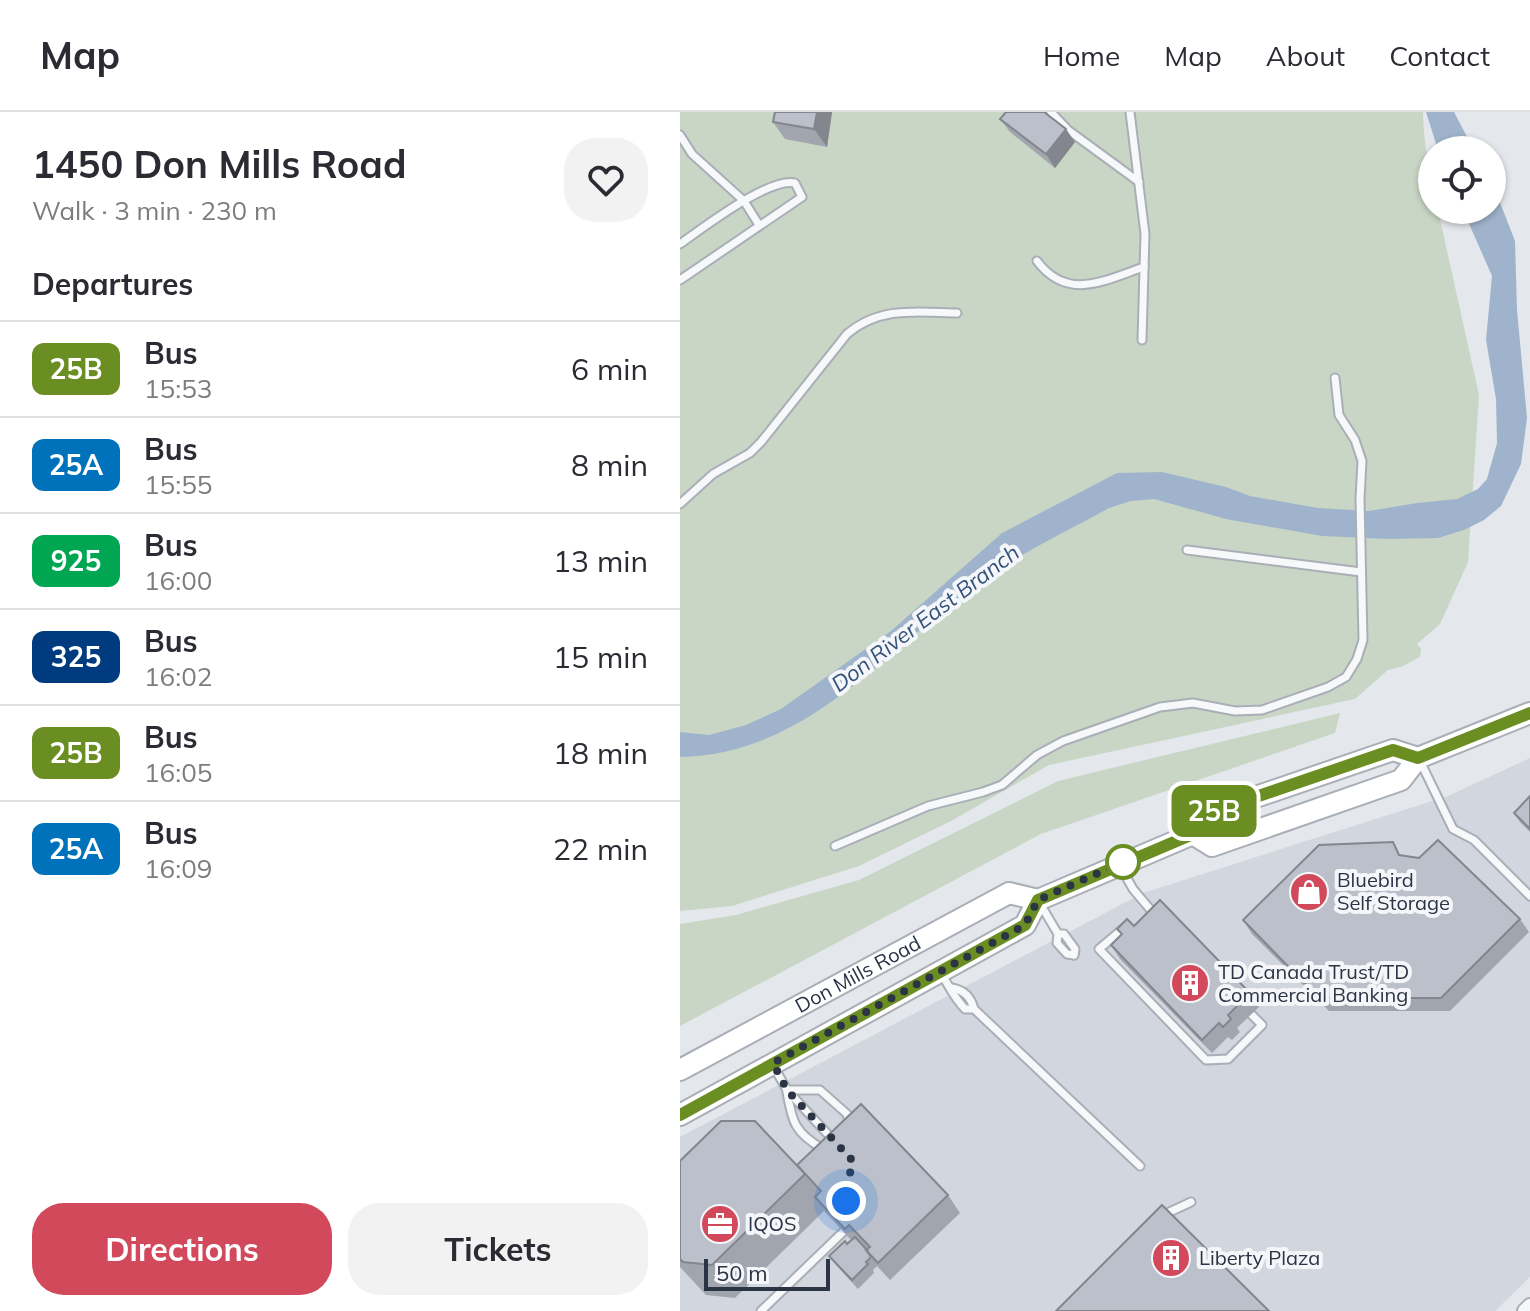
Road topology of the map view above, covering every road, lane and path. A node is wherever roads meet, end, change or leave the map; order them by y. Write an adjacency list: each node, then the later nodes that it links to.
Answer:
1 (1051, 112): 4 (lane)
2 (1130, 112): 4 (lane)
3 (680, 135): 5 (lane)
4 (1139, 182): 9 (lane)
5 (744, 201): 6 (lane); 6 (lane); 7 (lane)
6 (759, 225): 10 (lane)
7 (680, 244)
8 (1037, 261): 9 (lane)
9 (1144, 267): 12 (lane)
10 (680, 280)
11 (957, 313): 14 (lane)
12 (1142, 340)
13 (1335, 378): 16 (lane)
14 (680, 504)
15 (1187, 550): 16 (lane)
16 (1361, 572): 20 (lane)
17 (1530, 713): 18 (main road, Don Mills Road)
18 (1418, 758): 19 (main road, Don Mills Road); 19 (main road, Don Mills Road); 22 (lane)
19 (1193, 834): 21 (main road, Don Mills Road)
20 (835, 846)
21 (1119, 864): 23 (main road, Don Mills Road); 24 (lane)
22 (1530, 896)
23 (1038, 900): 26 (lane); 27 (main road, Don Mills Road); 28 (main road, Don Mills Road)
24 (1160, 922)
25 (1124, 928): 29 (lane)
26 (1058, 934)
27 (923, 939): 28 (main road); 30 (main road, Don Mills Road)
28 (940, 971): 31 (main road, Don Mills Road); 38 (lane)
29 (1251, 1014)
30 (758, 1028): 31 (main road); 32 (main road, Don Mills Road)
31 (773, 1063): 33 (lane); 34 (main road, Don Mills Road)
32 (680, 1070)
33 (787, 1090): 35 (lane); 36 (lane); 37 (lane)
34 (680, 1115)
35 (853, 1140)
36 (832, 1151)
37 (843, 1151)
38 (1140, 1166)
39 (1191, 1202): 40 (lane)
40 (1154, 1219)
41 (843, 1232): 43 (lane)
42 (1530, 1306): 44 (street)
43 (761, 1311)
44 (1525, 1311)

